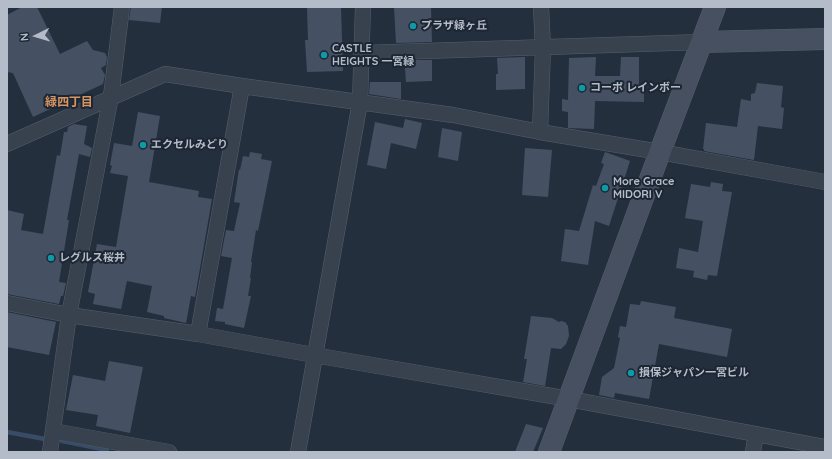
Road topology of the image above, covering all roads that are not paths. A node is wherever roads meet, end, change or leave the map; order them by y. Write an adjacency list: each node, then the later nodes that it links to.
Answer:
1 (122, 7): 10 (street)
2 (363, 7): 8 (street)
3 (541, 7): 7 (street)
4 (715, 7): 6 (street)
5 (825, 39): 6 (street)
6 (702, 42): 7 (street); 14 (street)
7 (543, 48): 8 (street); 12 (street)
8 (363, 53): 11 (street)
9 (242, 86): 10 (street); 11 (street); 18 (street)
10 (111, 96): 13 (street); 17 (street)
11 (360, 102): 12 (street); 19 (street)
12 (540, 132): 14 (street)
13 (7, 144)
14 (660, 152): 15 (street); 20 (street)
15 (825, 182)
16 (7, 303): 17 (street)
17 (69, 315): 18 (street); 21 (street)
18 (198, 334): 19 (street)
19 (314, 355): 20 (street); 28 (street)
20 (569, 399): 22 (street); 29 (street)
21 (54, 431): 25 (street); 27 (street)
22 (756, 434): 23 (street); 30 (street)
23 (796, 447): 24 (street)
24 (825, 447)
25 (121, 448): 26 (street)
26 (162, 451)
27 (50, 452)
28 (298, 452)
29 (549, 452)
30 (753, 452)

